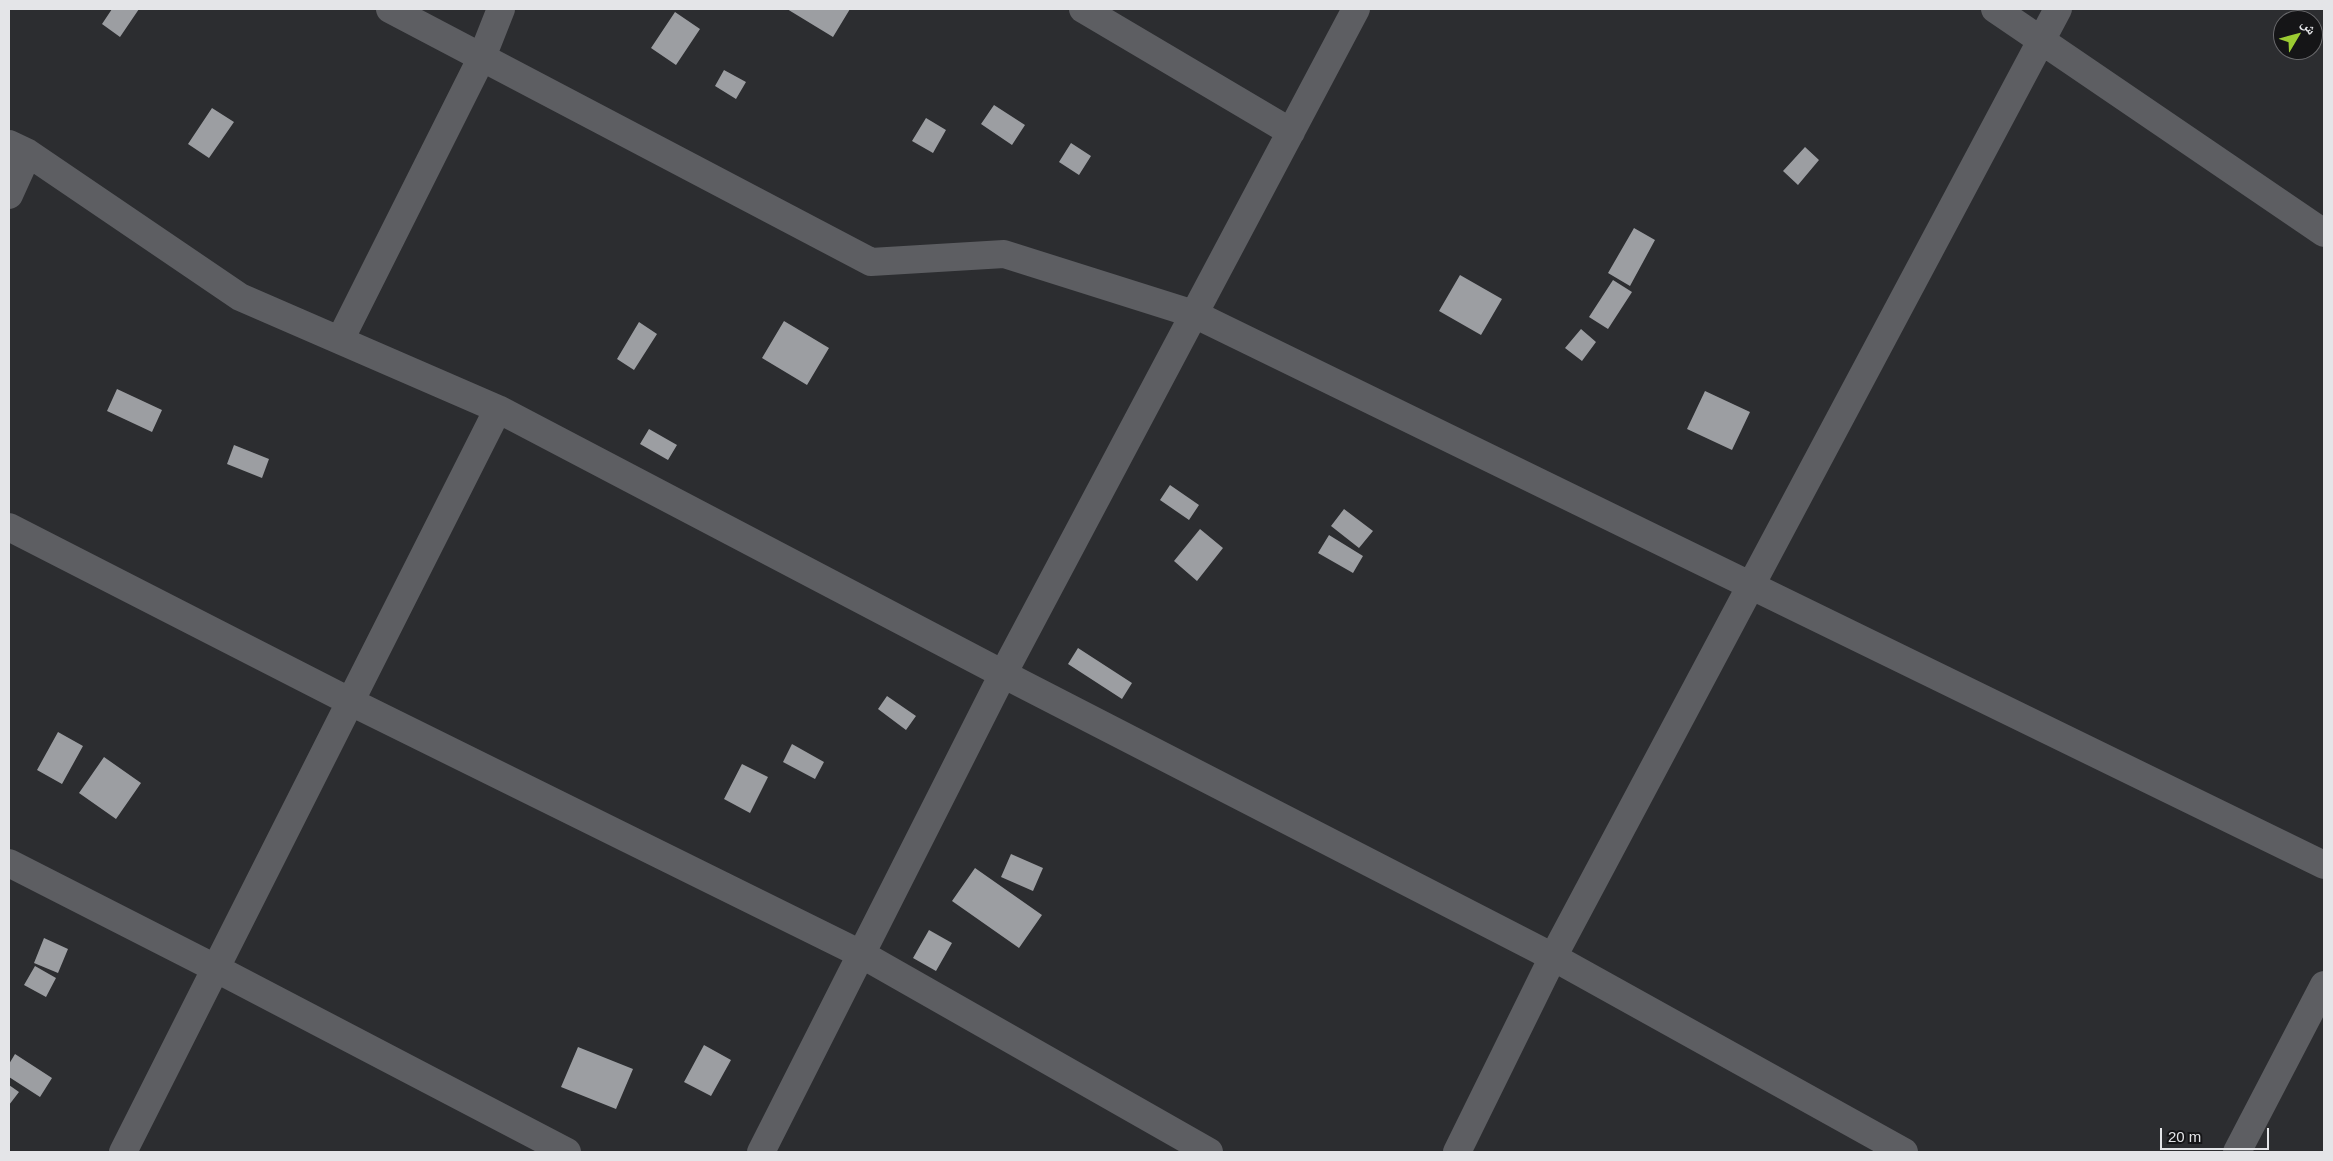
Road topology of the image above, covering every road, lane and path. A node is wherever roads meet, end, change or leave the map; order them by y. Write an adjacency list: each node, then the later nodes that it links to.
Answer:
1 (390, 9): 8 (street)
2 (501, 9): 8 (street)
3 (1083, 9): 9 (street)
4 (1356, 9): 9 (street)
5 (1995, 9): 7 (street)
6 (2058, 9): 7 (street)
7 (2041, 40): 12 (street); 17 (street)
8 (482, 57): 13 (street); 14 (street)
9 (1291, 132): 13 (street)
10 (18, 149): 11 (street); 14 (street)
11 (9, 195)
12 (2324, 233)
13 (1194, 314): 17 (street); 18 (street)
14 (340, 340): 15 (street)
15 (498, 409): 18 (street); 19 (street)
16 (9, 527): 19 (street)
17 (1750, 586): 21 (street); 23 (street)
18 (1003, 674): 22 (street); 23 (street)
19 (351, 702): 22 (street); 24 (street)
20 (9, 863): 24 (street)
21 (2324, 865)
22 (862, 954): 28 (street); 29 (street)
23 (1553, 957): 30 (street); 31 (street)
24 (216, 968): 26 (street); 27 (street)
25 (2324, 985): 32 (street)
26 (123, 1152)
27 (566, 1152)
28 (761, 1152)
29 (1208, 1152)
30 (1457, 1152)
31 (1904, 1152)
32 (2237, 1152)

